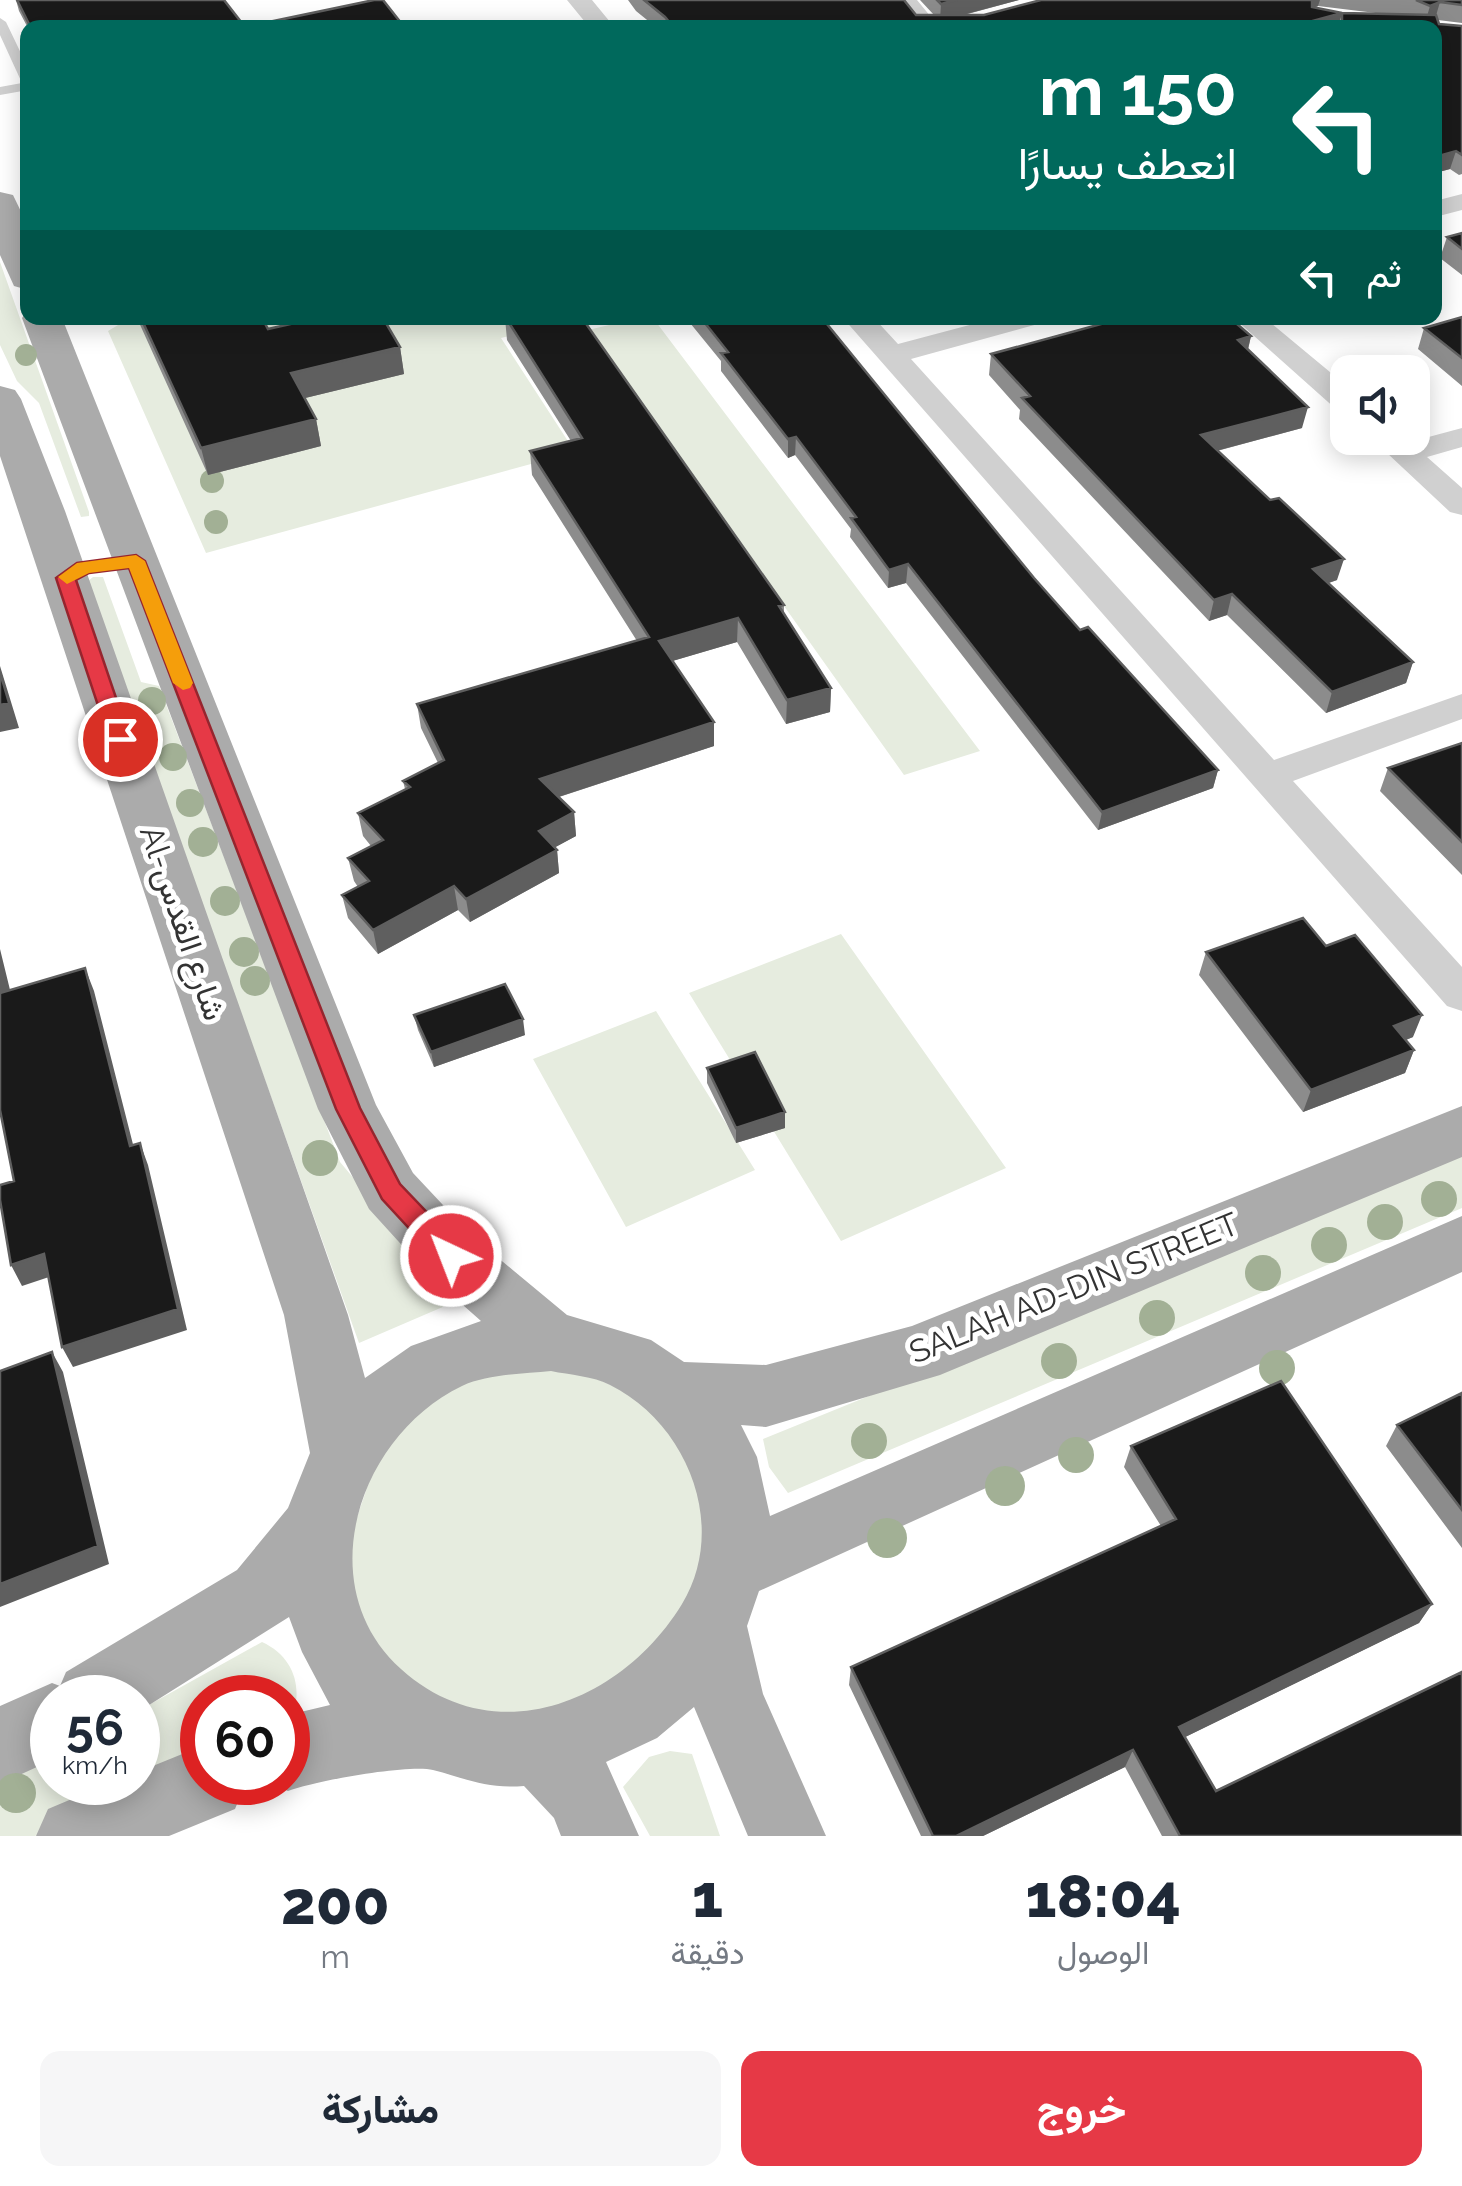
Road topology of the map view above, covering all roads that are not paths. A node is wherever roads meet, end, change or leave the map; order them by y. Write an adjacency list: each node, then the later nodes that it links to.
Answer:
1 (579, 0): 3 (street)
2 (904, 0): 4 (street)
3 (595, 20)
4 (921, 20)
5 (0, 22): 6 (lane)
6 (20, 66)
7 (0, 203): 8 (main road)
8 (20, 257)
9 (45, 325): 20 (main road)
10 (864, 325): 13 (street)
11 (1002, 325): 13 (street)
12 (1256, 325): 14 (street)
13 (891, 355): 25 (street)
14 (1330, 388)
15 (0, 399): 21 (main road, Al-شارع القدس)
16 (1462, 437): 17 (street)
17 (1430, 441)
18 (1407, 455): 19 (street)
19 (1462, 505)
20 (117, 510): 21 (main road); 22 (main road)
21 (48, 527): 23 (main road, Al-شارع القدس)
22 (136, 561): 23 (main road); 29 (main road)
23 (66, 578): 31 (main road, Al-شارع القدس)
24 (1462, 706): 25 (street)
25 (1268, 776): 26 (street)
26 (1462, 994)
27 (1462, 1131): 30 (main road, SALAH AD-DIN STREET)
28 (1462, 1244): 33 (main road)
29 (551, 1342): 30 (main road); 31 (main road)
30 (675, 1392): 33 (main road)
31 (344, 1452): 32 (main road)
32 (315, 1529): 34 (main road); 36 (main road)
33 (723, 1598): 39 (main road); 43 (main road)
34 (130, 1675)
35 (30, 1731): 38 (main road)
36 (426, 1732): 37 (main road); 39 (main road)
37 (310, 1745)
38 (0, 1746)
39 (541, 1748): 42 (main road)
40 (180, 1793): 41 (main road)
41 (75, 1836)
42 (600, 1836)
43 (786, 1836)

